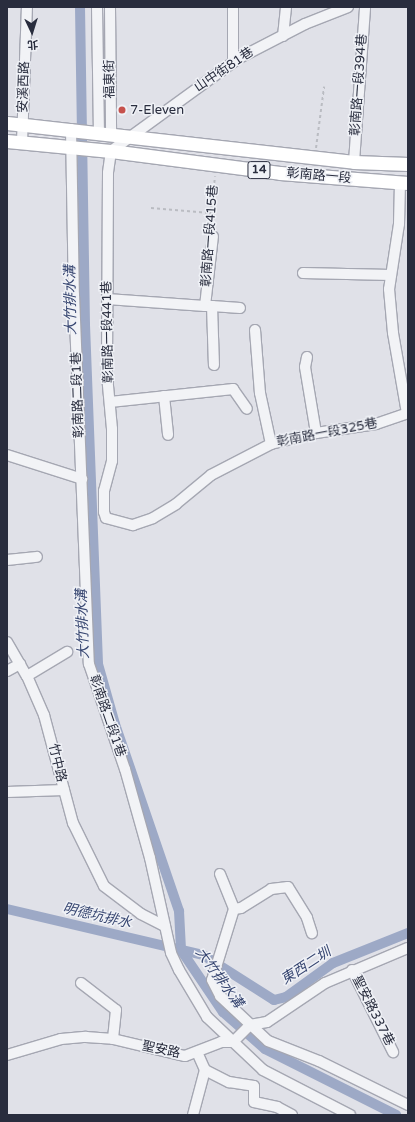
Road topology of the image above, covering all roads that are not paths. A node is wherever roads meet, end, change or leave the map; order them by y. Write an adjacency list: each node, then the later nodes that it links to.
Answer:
1 (27, 7): 15 (street, 安溪西路)
2 (97, 7): 10 (street, 福東街)
3 (110, 7): 9 (street, 福東街)
4 (233, 7): 11 (street)
5 (286, 7): 8 (street)
6 (348, 7): 8 (street, 山中街81巷)
7 (365, 7): 24 (street, 彰南路一段394巷)
8 (282, 36): 11 (street, 山中街81巷)
9 (110, 38): 10 (street); 13 (street, 福東街)
10 (98, 39): 12 (street, 福東街)
11 (233, 62): 18 (street, 山中街81巷)
12 (98, 77): 13 (street); 17 (street, 福東街)
13 (110, 77): 17 (street, 福東街)
14 (7, 123): 15 (main road, 14)
15 (23, 124): 16 (main road, 14); 20 (street, 安溪西路)
16 (71, 129): 17 (main road, 14); 21 (street, 彰南路二段1巷)
17 (105, 133): 18 (main road, 彰南路一段 / 14); 22 (main road); 23 (main road, 福東街)
18 (132, 136): 23 (street, 山中街81巷); 24 (main road, 彰南路一段 / 14)
19 (7, 141): 20 (main road, 14)
20 (22, 142): 21 (main road, 14)
21 (71, 146): 22 (main road, 14); 44 (street, 彰南路二段1巷)
22 (95, 149): 23 (main road, 14)
23 (111, 151): 26 (main road, 彰南路一段 / 14); 30 (street, 彰南路一段441巷)
24 (354, 162): 25 (main road, 彰南路一段 / 14)
25 (408, 164)
26 (404, 183): 29 (street)
27 (213, 236): 31 (street, 彰南路一段415巷)
28 (303, 273): 29 (street)
29 (391, 275): 39 (street)
30 (107, 299): 31 (street, 彰南路一段415巷); 37 (street, 彰南路一段441巷)
31 (209, 306): 32 (street); 35 (street)
32 (240, 308)
33 (255, 330): 42 (street)
34 (307, 357): 40 (street)
35 (214, 365)
36 (164, 396): 37 (street); 38 (street); 41 (street)
37 (110, 402): 45 (street, 彰南路一段441巷)
38 (247, 409)
39 (407, 413): 40 (street, 彰南路一段325巷)
40 (316, 433): 42 (street, 彰南路一段325巷)
41 (168, 436)
42 (271, 444): 45 (street, 彰南路一段325巷)
43 (7, 455): 44 (street)
44 (82, 479): 57 (street, 彰南路二段1巷)
45 (104, 512)
46 (37, 557): 47 (street)
47 (7, 560)
48 (7, 642): 50 (street, 竹中路)
49 (67, 652): 52 (street)
50 (20, 664): 51 (street); 52 (street, 竹中路)
51 (7, 671)
52 (27, 676): 53 (street, 竹中路)
53 (64, 790): 54 (street); 57 (street, 竹中路)
54 (7, 792)
55 (220, 874): 56 (street)
56 (234, 909): 58 (street); 62 (street)
57 (165, 926): 64 (street, 彰南路二段1巷)
58 (312, 933)
59 (408, 948): 60 (street)
60 (352, 970): 62 (street); 66 (street, 聖安路337巷)
61 (81, 983): 63 (street)
62 (250, 1025): 64 (street); 69 (street)
63 (113, 1039): 65 (street, 聖安路); 67 (street, 聖安路)
64 (233, 1042): 65 (street, 聖安路); 72 (street, 彰南路二段1巷)
65 (197, 1052): 68 (street)
66 (393, 1052)
67 (7, 1055)
68 (205, 1070): 70 (street); 71 (street)
69 (408, 1105)
70 (193, 1115)
71 (292, 1115)
72 (350, 1115)

